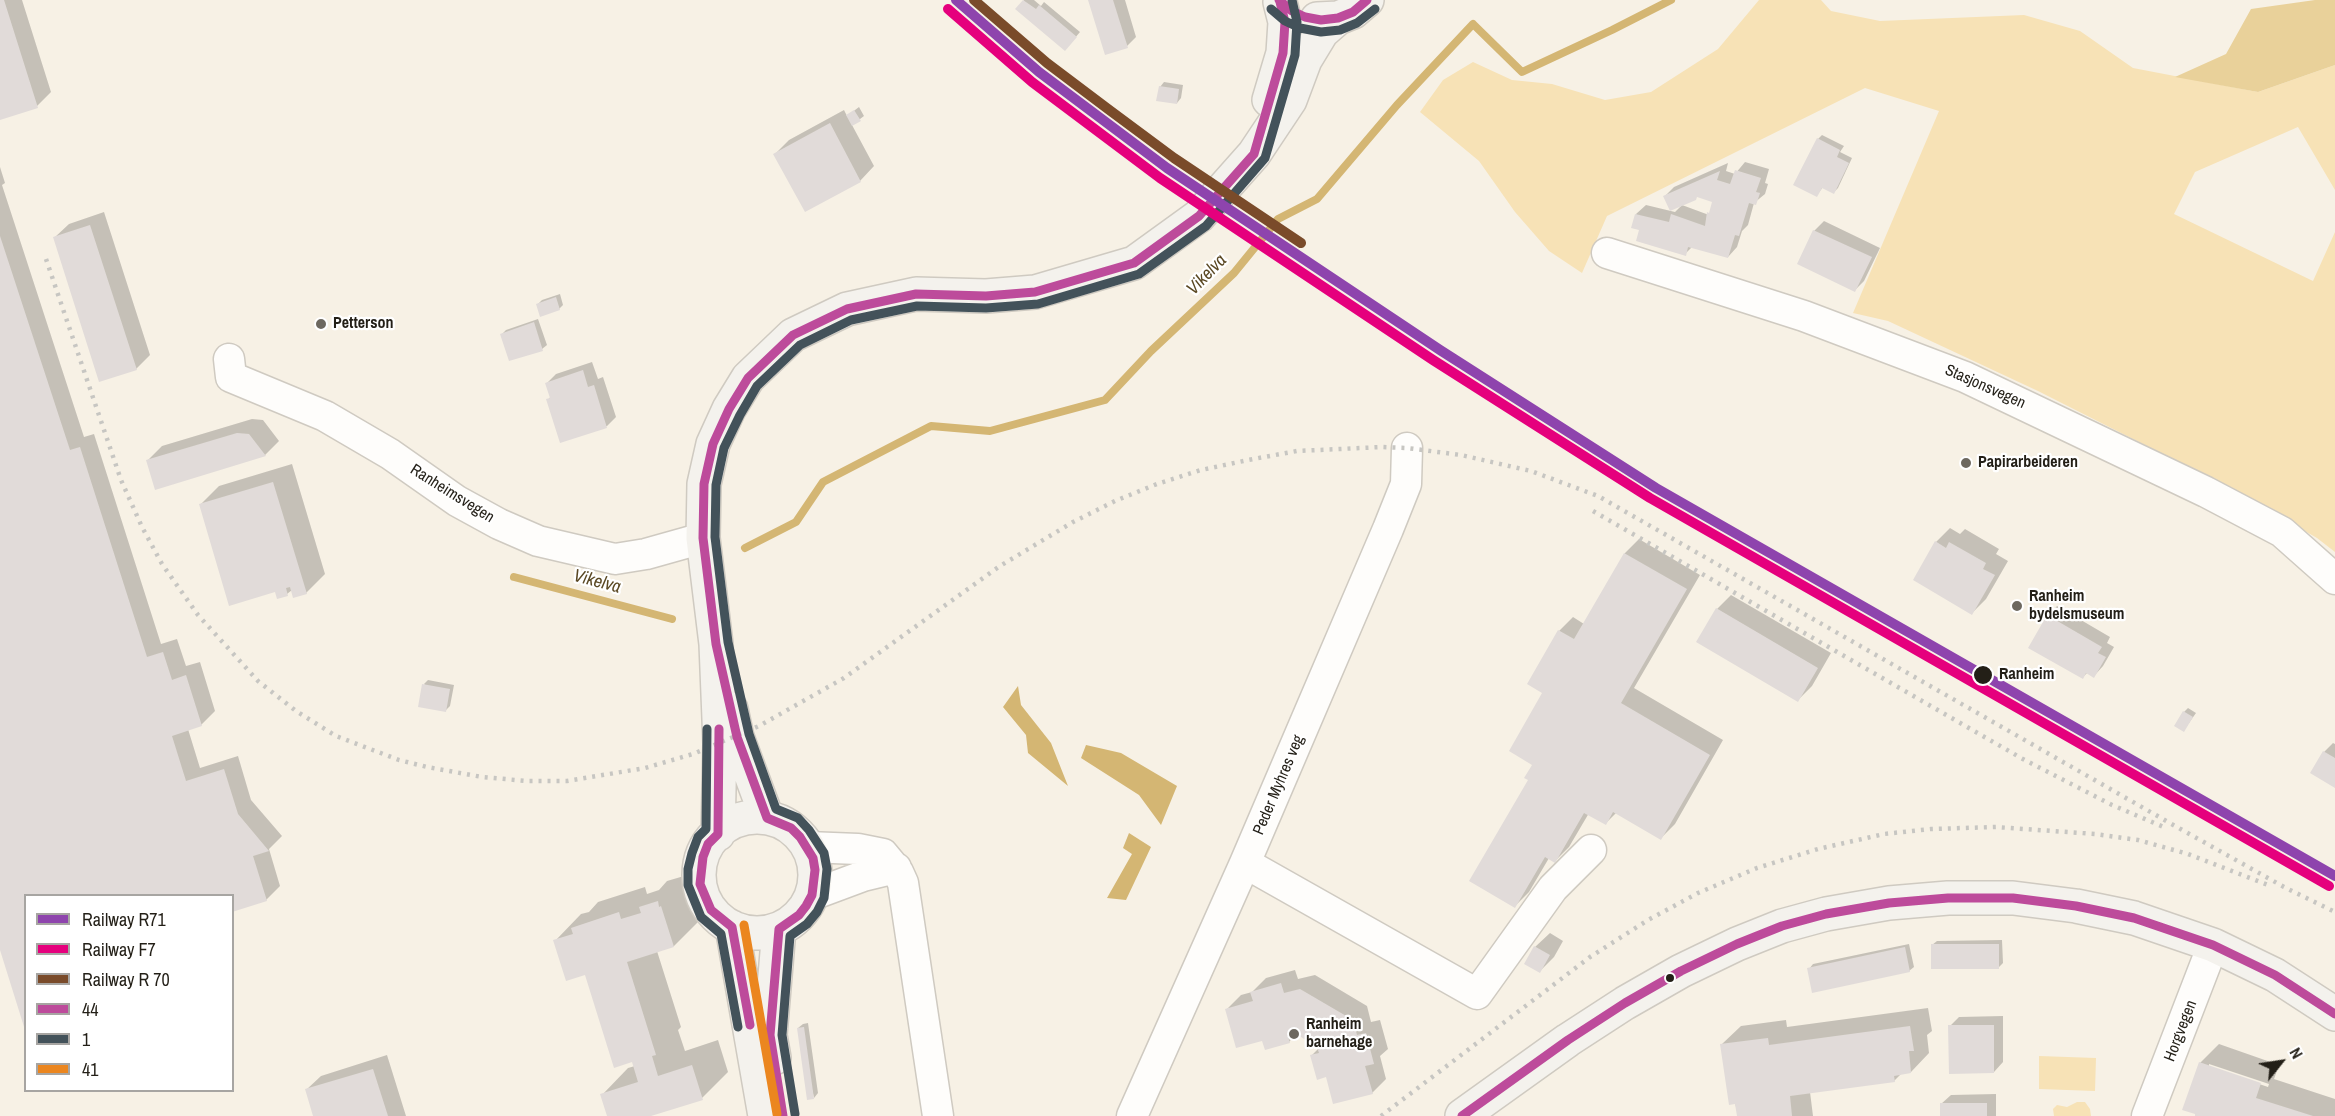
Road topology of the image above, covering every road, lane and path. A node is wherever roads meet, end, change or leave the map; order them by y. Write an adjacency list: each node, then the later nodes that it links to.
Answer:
1 (1367, 0): 3 (street)
2 (1280, 1): 3 (street); 4 (street)
3 (1338, 18): 4 (street)
4 (1254, 154): 8 (street)
5 (1606, 253): 9 (street, Stasjonsvegen)
6 (229, 359): 8 (street, Ranheimsvegen)
7 (1407, 448): 15 (street, Peder Myhres veg)
8 (704, 544): 10 (street)
9 (2335, 579)
10 (716, 644): 11 (street); 12 (street)
11 (766, 818): 12 (street); 13 (street)
12 (717, 834): 18 (street)
13 (808, 847): 16 (street); 17 (street)
14 (1591, 850): 15 (street)
15 (1245, 863): 25 (street, Peder Myhres veg)
16 (896, 868): 17 (street); 24 (street)
17 (812, 895): 19 (street)
18 (732, 927): 19 (street); 22 (street)
19 (779, 929): 23 (street)
20 (2213, 945): 21 (street); 26 (street); 27 (street, Horgvegen)
21 (2335, 1014)
22 (765, 1116)
23 (783, 1116)
24 (938, 1116)
25 (1132, 1116)
26 (1462, 1116)
27 (2147, 1116)

